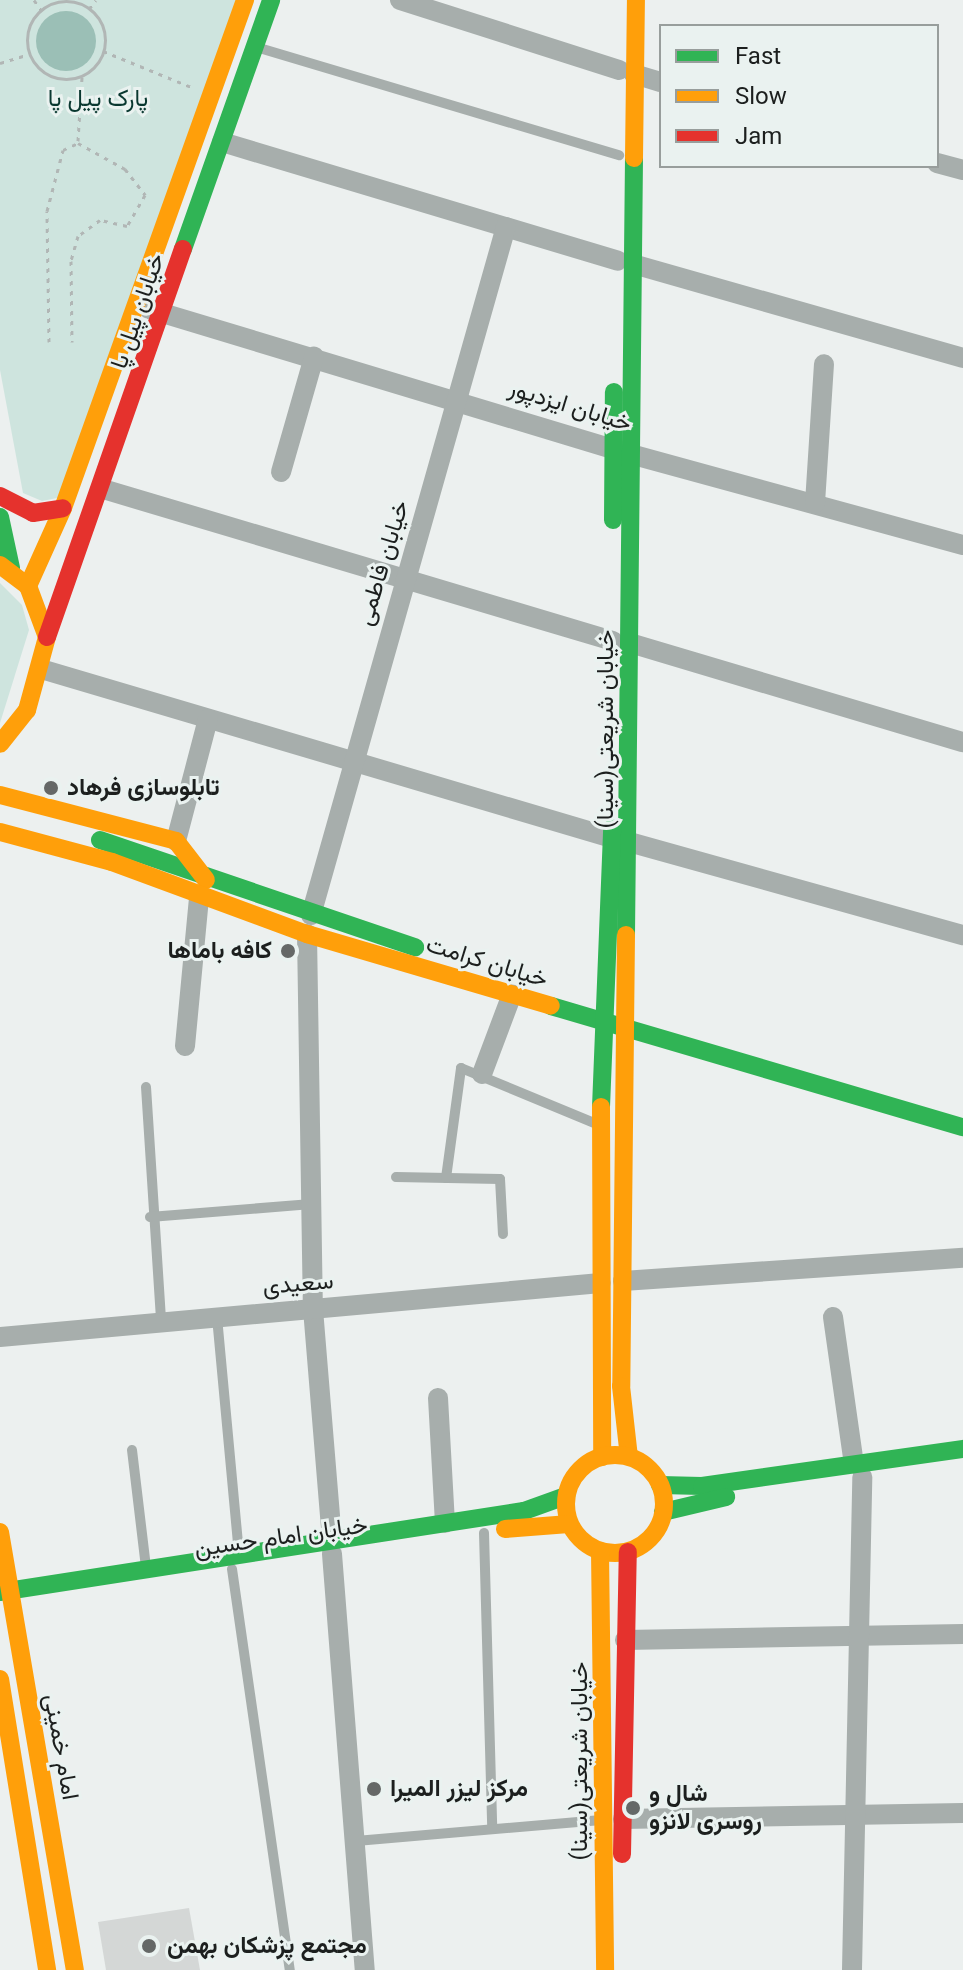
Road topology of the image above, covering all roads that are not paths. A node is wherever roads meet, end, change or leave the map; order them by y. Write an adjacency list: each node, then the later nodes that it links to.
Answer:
1 (245, 0): 15 (main road, خیابان پیل پا)
2 (271, 0): 6 (main road, خیابان پیل پا)
3 (400, 0): 7 (street)
4 (621, 0): 7 (main road, خیابان شریعتی(سینا))
5 (636, 0): 7 (main road, خیابان شریعتی(سینا))
6 (255, 47): 9 (main road, خیابان پیل پا); 10 (lane)
7 (627, 72): 8 (street); 10 (main road, خیابان شریعتی(سینا)); 14 (main road, خیابان شریعتی(سینا))
8 (659, 81)
9 (222, 142): 13 (street); 16 (main road, خیابان پیل پا)
10 (619, 155): 14 (main road, خیابان شریعتی(سینا))
11 (939, 164): 12 (street)
12 (963, 170)
13 (506, 227): 14 (street); 20 (street, خیابان فاطمی)
14 (625, 262): 18 (street); 21 (main road, خیابان شریعتی(سینا))
15 (137, 306): 16 (street, خیابان ایزدپور); 26 (main road, خیابان پیل پا)
16 (163, 313): 17 (street, خیابان ایزدپور); 23 (main road, خیابان پیل پا)
17 (314, 357): 20 (street, خیابان ایزدپور); 22 (street)
18 (963, 358)
19 (824, 364): 25 (street)
20 (460, 400): 21 (street, خیابان ایزدپور); 30 (street, خیابان فاطمی)
21 (622, 450): 25 (street, خیابان ایزدپور); 33 (main road, خیابان شریعتی(سینا))
22 (281, 472)
23 (103, 489): 30 (street); 32 (main road, خیابان پیل پا)
24 (0, 496): 26 (main road)
25 (815, 503): 28 (street, خیابان ایزدپور)
26 (63, 508): 31 (main road, خیابان پیل پا)
27 (0, 517): 29 (main road)
28 (963, 545)
29 (5, 566): 31 (main road)
30 (405, 576): 33 (street); 38 (street, خیابان فاطمی)
31 (28, 586): 32 (main road)
32 (47, 637): 34 (main road, خیابان پیل پا)
33 (622, 642): 36 (street); 42 (main road, خیابان شریعتی(سینا))
34 (41, 669): 35 (street); 37 (main road, خیابان پیل پا)
35 (208, 719): 38 (street); 43 (street)
36 (963, 742)
37 (0, 744)
38 (352, 762): 42 (street); 46 (street, خیابان فاطمی)
39 (0, 795): 43 (main road)
40 (0, 815): 45 (main road, خیابان کرامت)
41 (0, 832): 45 (main road, خیابان کرامت)
42 (621, 840): 47 (street); 49 (main road, خیابان شریعتی(سینا)); 50 (main road, خیابان شریعتی(سینا))
43 (176, 841): 45 (main road)
44 (0, 848): 45 (main road)
45 (202, 889): 46 (main road, خیابان کرامت); 51 (street)
46 (309, 924): 48 (main road, خیابان کرامت); 49 (main road, خیابان کرامت); 59 (street, خیابان فاطمی)
47 (963, 935)
48 (512, 994): 49 (main road, خیابان کرامت); 52 (street)
49 (601, 1013): 50 (main road, خیابان کرامت); 55 (main road, خیابان شریعتی(سینا))
50 (627, 1017): 54 (main road, خیابان کرامت); 56 (main road, خیابان کرامت); 63 (main road, خیابان شریعتی(سینا))
51 (185, 1046)
52 (482, 1074): 55 (lane); 58 (lane)
53 (146, 1087): 60 (lane)
54 (963, 1109)
55 (601, 1126): 64 (main road, خیابان شریعتی(سینا))
56 (963, 1127)
57 (396, 1177): 58 (lane)
58 (446, 1178): 61 (lane)
59 (311, 1204): 60 (lane); 65 (street, خیابان فاطمی)
60 (150, 1217): 68 (lane)
61 (503, 1234)
62 (963, 1258): 63 (street)
63 (623, 1281): 74 (main road, خیابان شریعتی(سینا))
64 (601, 1283): 65 (street, سعیدی); 73 (main road, خیابان شریعتی(سینا))
65 (313, 1309): 66 (street, سعیدی); 84 (street, خیابان فاطمی)
66 (217, 1317): 68 (street, سعیدی); 87 (lane)
67 (833, 1317): 76 (street)
68 (161, 1322): 69 (street, سعیدی)
69 (0, 1337)
70 (438, 1398): 80 (street)
71 (963, 1449): 76 (main road)
72 (132, 1450): 88 (lane)
73 (602, 1457): 74 (main road); 78 (main road)
74 (629, 1457): 77 (main road)
75 (963, 1463): 76 (main road)
76 (858, 1471): 77 (main road); 79 (main road); 91 (street)
77 (660, 1485): 79 (main road)
78 (566, 1496): 80 (main road); 81 (main road)
79 (663, 1512): 86 (main road)
80 (445, 1523): 84 (main road)
81 (569, 1524): 83 (main road, خیابان امام حسین); 85 (main road)
82 (0, 1532): 89 (main road, امام خمینی)
83 (484, 1533): 84 (main road, خیابان امام حسین); 97 (lane)
84 (332, 1547): 87 (main road, خیابان امام حسین); 98 (street, خیابان فاطمی)
85 (600, 1551): 86 (main road); 96 (main road, خیابان شریعتی(سینا))
86 (628, 1552): 92 (main road, خیابان شریعتی(سینا))
87 (235, 1561): 88 (main road, خیابان امام حسین); 89 (main road, خیابان امام حسین); 101 (lane)
88 (146, 1567): 89 (main road, خیابان امام حسین)
89 (5, 1595): 100 (main road, امام خمینی)
90 (963, 1634): 91 (street)
91 (858, 1636): 92 (street); 95 (street)
92 (625, 1640): 96 (main road, خیابان شریعتی(سینا))
93 (0, 1679): 99 (main road, امام خمینی)
94 (963, 1813): 95 (street)
95 (855, 1815): 96 (street); 105 (street)
96 (614, 1820): 97 (lane); 103 (main road, خیابان شریعتی(سینا)); 104 (main road, خیابان شریعتی(سینا))
97 (492, 1828): 98 (lane)
98 (356, 1841): 102 (street, خیابان فاطمی)
99 (47, 1970)
100 (75, 1970)
101 (290, 1970)
102 (365, 1970)
103 (605, 1970)
104 (622, 1970)
105 (852, 1970)

